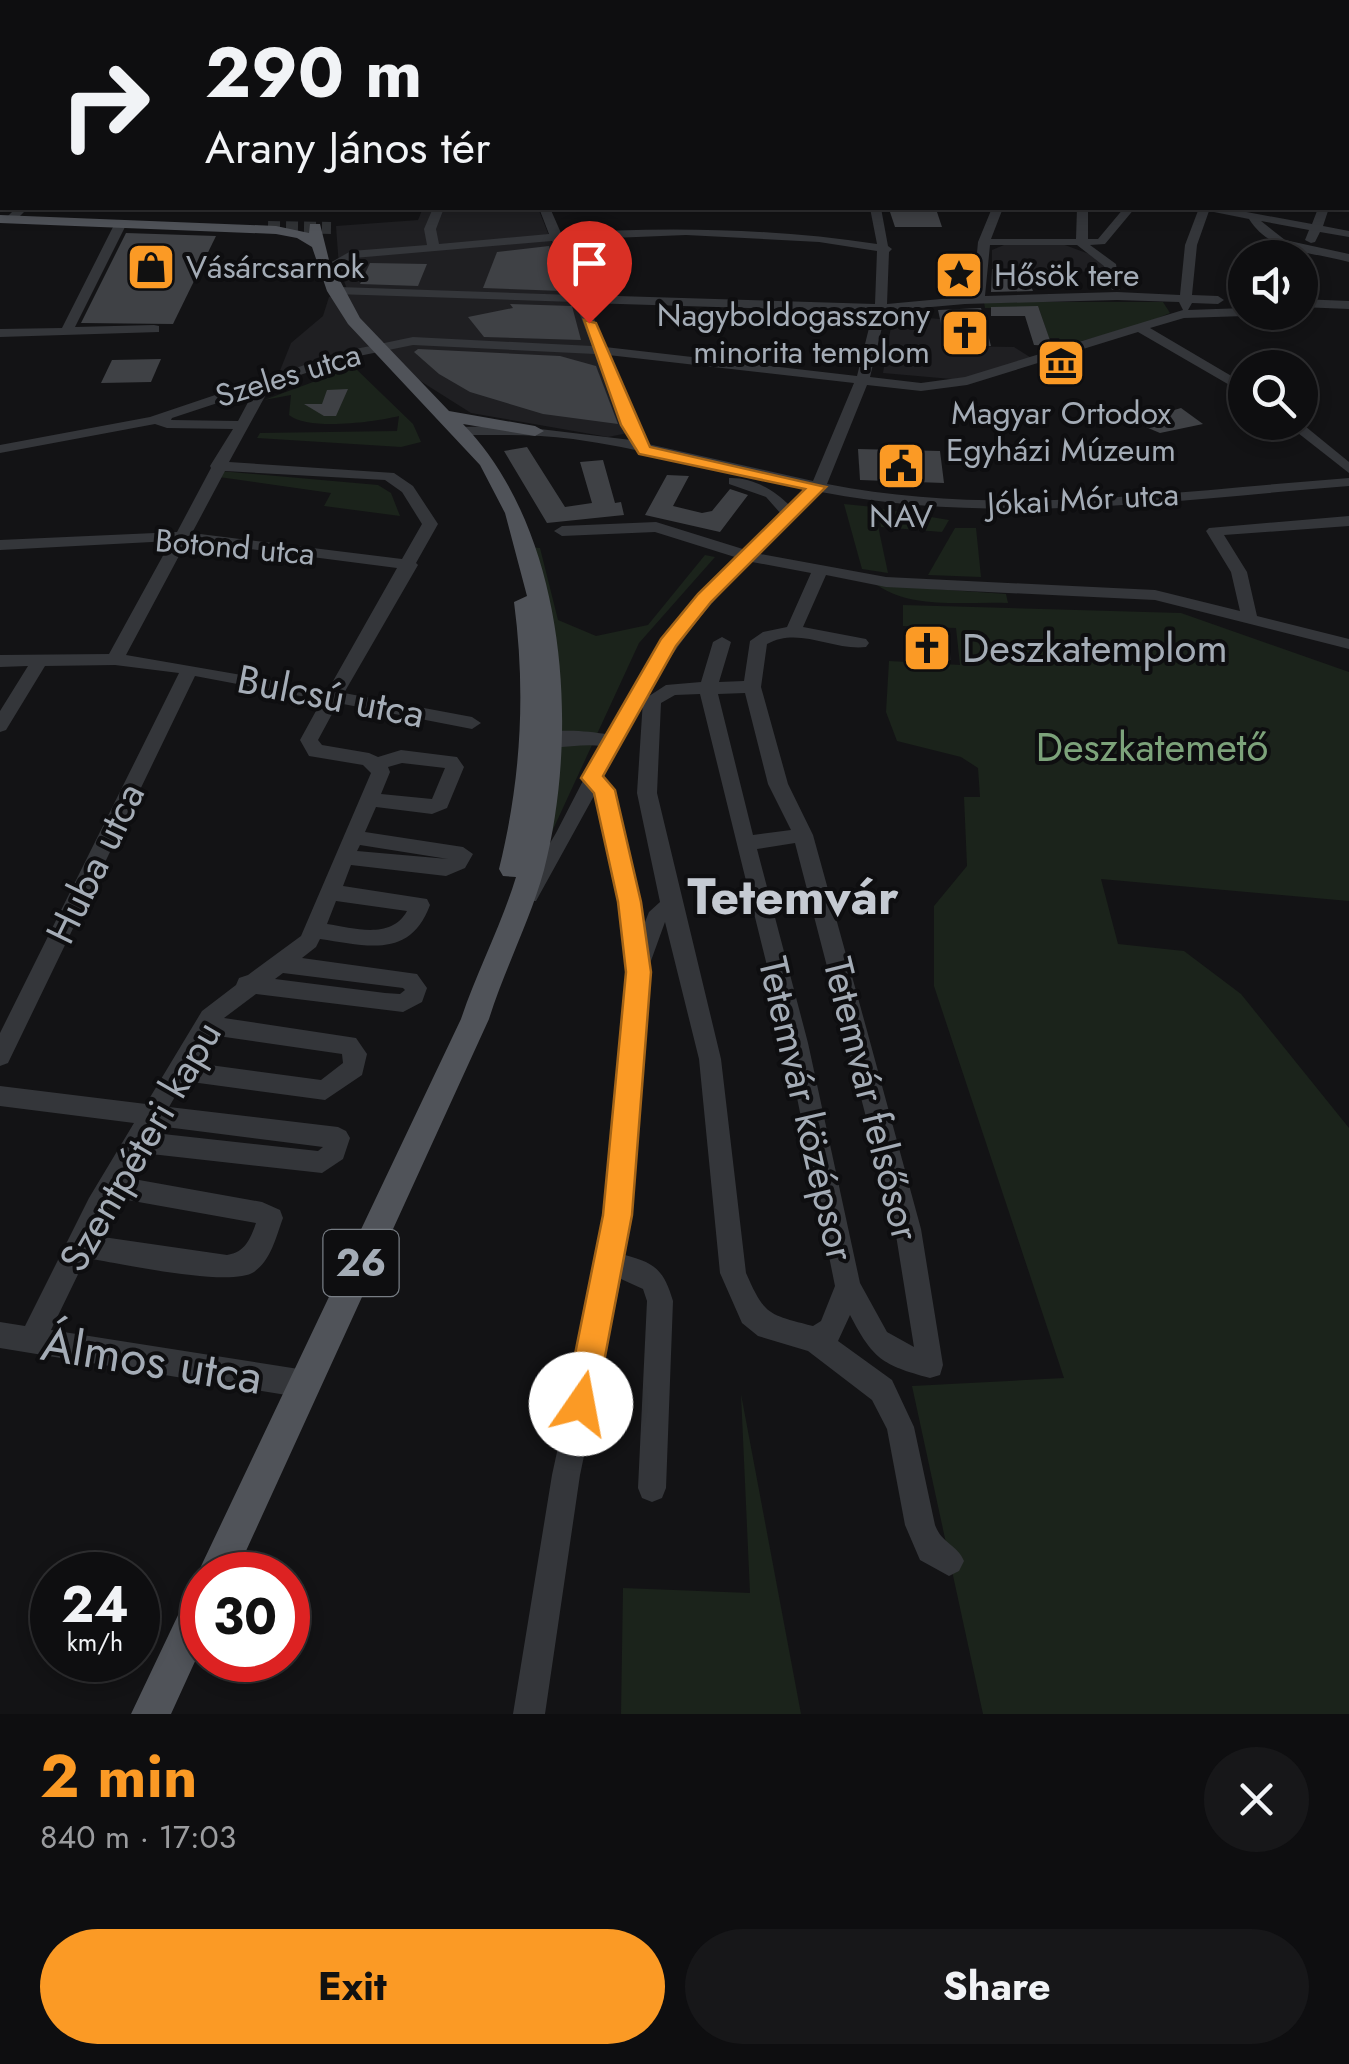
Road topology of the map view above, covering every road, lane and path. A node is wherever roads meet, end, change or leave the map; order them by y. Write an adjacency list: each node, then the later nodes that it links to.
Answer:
1 (323, 210): 16 (main road)
2 (437, 210): 22 (street)
3 (546, 210): 17 (street)
4 (876, 210): 24 (street)
5 (995, 210): 20 (street)
6 (1082, 210): 21 (street)
7 (1127, 210): 21 (street)
8 (1206, 210): 31 (street)
9 (1220, 210): 12 (street)
10 (1323, 210): 14 (street)
11 (9, 215): 13 (main road); 16 (main road)
12 (1252, 215): 14 (street); 18 (street)
13 (121, 223): 16 (main road); 41 (street)
14 (1317, 228): 15 (street); 19 (street)
15 (1349, 234)
16 (312, 235): 26 (main road, 26)
17 (556, 238): 22 (street); 24 (street); 29 (street)
18 (1279, 240)
19 (1311, 240)
20 (984, 242): 21 (street); 30 (street)
21 (1082, 245): 27 (street)
22 (434, 248): 26 (street)
23 (1318, 248): 25 (street)
24 (886, 249): 34 (street)
25 (1348, 254)
26 (327, 268): 28 (main road, 26)
27 (1116, 288)
28 (339, 291): 29 (street); 43 (main road, 26)
29 (586, 297): 34 (street); 44 (street)
30 (979, 299): 31 (street); 34 (street)
31 (1187, 299): 32 (street); 38 (street)
32 (1228, 300)
33 (1318, 306): 35 (street)
34 (880, 308): 46 (street)
35 (1349, 311): 36 (street)
36 (1318, 312)
37 (1228, 313): 38 (street, Szeles utca)
38 (1182, 314): 40 (street, Szeles utca)
39 (154, 329): 41 (street)
40 (1142, 329): 45 (street); 46 (street, Szeles utca)
41 (66, 332): 42 (street)
42 (0, 333)
43 (375, 348): 44 (street, Szeles utca); 47 (street, Szeles utca); 48 (main road, 26)
44 (598, 350): 46 (street, Szeles utca); 50 (street)
45 (1228, 380)
46 (864, 381): 63 (street)
47 (259, 387): 49 (street, Szeles utca); 51 (street)
48 (442, 414): 52 (main road); 53 (main road, 26)
49 (155, 419): 51 (street, Szeles utca); 56 (street, Szeles utca)
50 (629, 425): 55 (street); 57 (street)
51 (240, 426): 60 (street)
52 (535, 431): 53 (street); 55 (street); 58 (main road)
53 (459, 440): 58 (main road, 26); 87 (main road, 26)
54 (1313, 440): 61 (street)
55 (603, 443): 57 (street)
56 (0, 449)
57 (644, 450): 59 (street)
58 (482, 456): 87 (main road, 26)
59 (672, 456): 63 (street); 64 (street)
60 (217, 466): 67 (street); 70 (street)
61 (1349, 470)
62 (1349, 482): 63 (street, Jókai Mór utca)
63 (818, 487): 64 (street)
64 (789, 514): 69 (street)
65 (1349, 521): 72 (street, Jókai Mór utca)
66 (562, 531): 69 (street)
67 (181, 536): 68 (street, Botond utca); 70 (street, Botond utca); 77 (street)
68 (0, 545)
69 (748, 556): 71 (street); 86 (street)
70 (410, 565): 83 (street)
71 (819, 572): 72 (street); 73 (street)
72 (1249, 616): 76 (street)
73 (792, 634): 75 (street); 81 (street, Tetemvár felsősor)
74 (722, 642): 82 (street)
75 (860, 643)
76 (1349, 644)
77 (115, 659): 78 (street, Bulcsú utca); 80 (street, Bulcsú utca)
78 (40, 660): 79 (street); 85 (street)
79 (0, 661)
80 (190, 670): 83 (street, Bulcsú utca); 102 (street, Huba utca)
81 (752, 687): 82 (street); 91 (street, Tetemvár felsősor)
82 (708, 688): 92 (street, Tetemvár középsor); 94 (street, Tetemvár középsor)
83 (332, 696): 84 (street, Bulcsú utca); 88 (street)
84 (472, 723)
85 (0, 726)
86 (610, 741): 87 (street); 89 (street)
87 (542, 743): 95 (main road, 26); 97 (main road, 26)
88 (377, 764): 90 (street, Szentpéteri kapu); 90 (street)
89 (592, 778): 95 (street); 99 (street)
90 (370, 800): 93 (street, Szentpéteri kapu)
91 (802, 835): 92 (street); 114 (street, Tetemvár felsősor)
92 (746, 844): 110 (street, Tetemvár középsor)
93 (329, 892): 96 (street, Szentpéteri kapu); 96 (street)
94 (670, 904): 99 (street); 113 (street, Tetemvár középsor)
95 (519, 909): 97 (main road, 26)
96 (313, 930): 98 (street, Szentpéteri kapu)
97 (499, 950): 115 (main road, 26)
98 (280, 964): 100 (street, Szentpéteri kapu); 100 (street)
99 (638, 972): 109 (street)
100 (247, 984): 101 (street, Szentpéteri kapu)
101 (206, 1025): 103 (street, Szentpéteri kapu); 103 (street)
102 (0, 1056)
103 (179, 1071): 105 (street, Szentpéteri kapu)
104 (0, 1096): 105 (street)
105 (153, 1114): 106 (street, Szentpéteri kapu); 106 (street)
106 (136, 1142): 107 (street, Szentpéteri kapu)
107 (110, 1186): 108 (street, Szentpéteri kapu); 108 (street)
108 (79, 1245): 112 (street, Szentpéteri kapu)
109 (610, 1264): 116 (street); 121 (street)
110 (848, 1286): 113 (street, Tetemvár középsor); 114 (street, Tetemvár középsor)
111 (0, 1335): 112 (street, Álmos utca)
112 (32, 1340): 115 (street, Álmos utca)
113 (815, 1340): 118 (street)
114 (930, 1365)
115 (305, 1384): 117 (main road, 26)
116 (652, 1488)
117 (227, 1552)
118 (949, 1561)
119 (180, 1653): 120 (main road)
120 (152, 1714)
121 (530, 1714)

